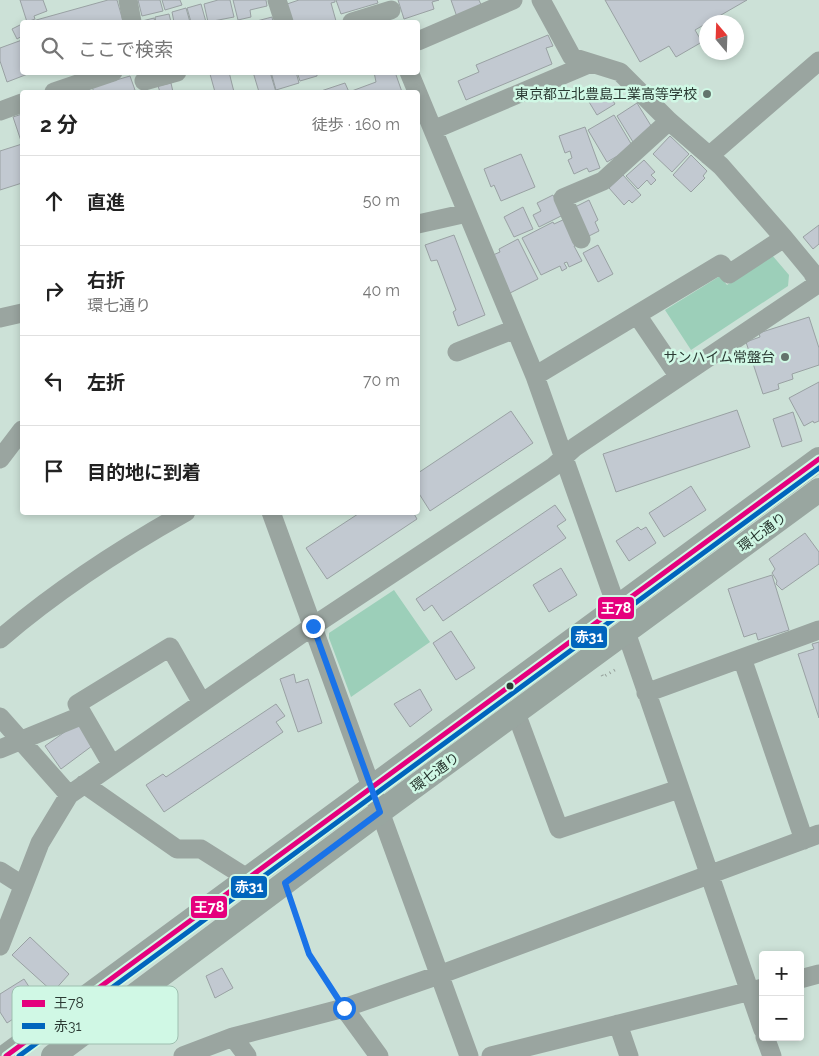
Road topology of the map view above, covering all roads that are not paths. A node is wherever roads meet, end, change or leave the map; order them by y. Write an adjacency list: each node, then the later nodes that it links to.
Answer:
1 (128, 0): 6 (street)
2 (277, 0): 7 (street)
3 (512, 0): 9 (street)
4 (541, 0): 11 (street)
5 (391, 11): 8 (street)
6 (132, 20)
7 (283, 20)
8 (359, 20)
9 (420, 40)
10 (819, 61): 23 (street)
11 (591, 63): 21 (street); 22 (street)
12 (104, 75): 16 (street)
13 (167, 75): 15 (street)
14 (410, 75): 17 (street)
15 (145, 82)
16 (60, 90)
17 (416, 90)
18 (420, 99): 22 (street)
19 (20, 104): 20 (street)
20 (0, 111)
21 (669, 121): 23 (street); 27 (street)
22 (433, 130): 24 (street)
23 (709, 156): 26 (street)
24 (467, 213): 25 (street); 32 (street)
25 (420, 224)
26 (784, 238): 28 (street); 30 (street)
27 (580, 239)
28 (819, 284): 35 (street)
29 (20, 313): 31 (street)
30 (637, 314): 34 (street); 35 (street)
31 (0, 318)
32 (515, 329): 33 (street); 34 (street)
33 (457, 352)
34 (534, 376): 38 (street)
35 (679, 377): 38 (street)
36 (20, 433): 37 (street)
37 (0, 458)
38 (564, 458): 43 (street); 44 (street)
39 (819, 458): 43 (main road, 環七通り)
40 (819, 490): 46 (main road, 環七通り)
41 (181, 515): 47 (street)
42 (272, 515): 44 (street)
43 (617, 608): 58 (main road, 環七通り)
44 (313, 626): 50 (street); 58 (street)
45 (819, 630): 48 (street)
46 (626, 632): 49 (street); 51 (main road, 環七通り)
47 (0, 639)
48 (742, 658): 49 (street); 62 (street)
49 (646, 693): 59 (street)
50 (202, 702): 52 (street); 56 (street)
51 (516, 713): 59 (street); 61 (main road, 環七通り)
52 (83, 714): 54 (street); 56 (street)
53 (0, 717): 54 (street)
54 (20, 740): 55 (street); 60 (street)
55 (0, 749)
56 (112, 765): 57 (street)
57 (84, 784): 60 (street); 65 (street)
58 (371, 787): 61 (street); 65 (main road, 環七通り)
59 (679, 789): 64 (street)
60 (69, 795): 66 (street)
61 (380, 812): 69 (street); 72 (main road, 環七通り)
62 (812, 837): 64 (street)
63 (0, 871): 66 (street)
64 (708, 874): 69 (street); 73 (street)
65 (247, 878): 71 (main road, 環七通り)
66 (22, 885): 67 (street)
67 (0, 946)
68 (819, 974): 70 (street)
69 (439, 975): 75 (street); 86 (street)
70 (804, 978)
71 (101, 986)
72 (147, 986)
73 (756, 989): 74 (street); 76 (street)
74 (759, 1007)
75 (344, 1008): 77 (street); 85 (street)
76 (618, 1024): 87 (street); 88 (street)
77 (233, 1037): 83 (street); 84 (street)
78 (766, 1041): 89 (street)
79 (22, 1044): 81 (main road, 環七通り)
80 (69, 1044): 82 (main road, 環七通り)
81 (6, 1056)
82 (53, 1056)
83 (183, 1056)
84 (247, 1056)
85 (379, 1056)
86 (469, 1056)
87 (491, 1056)
88 (629, 1056)
89 (772, 1056)

